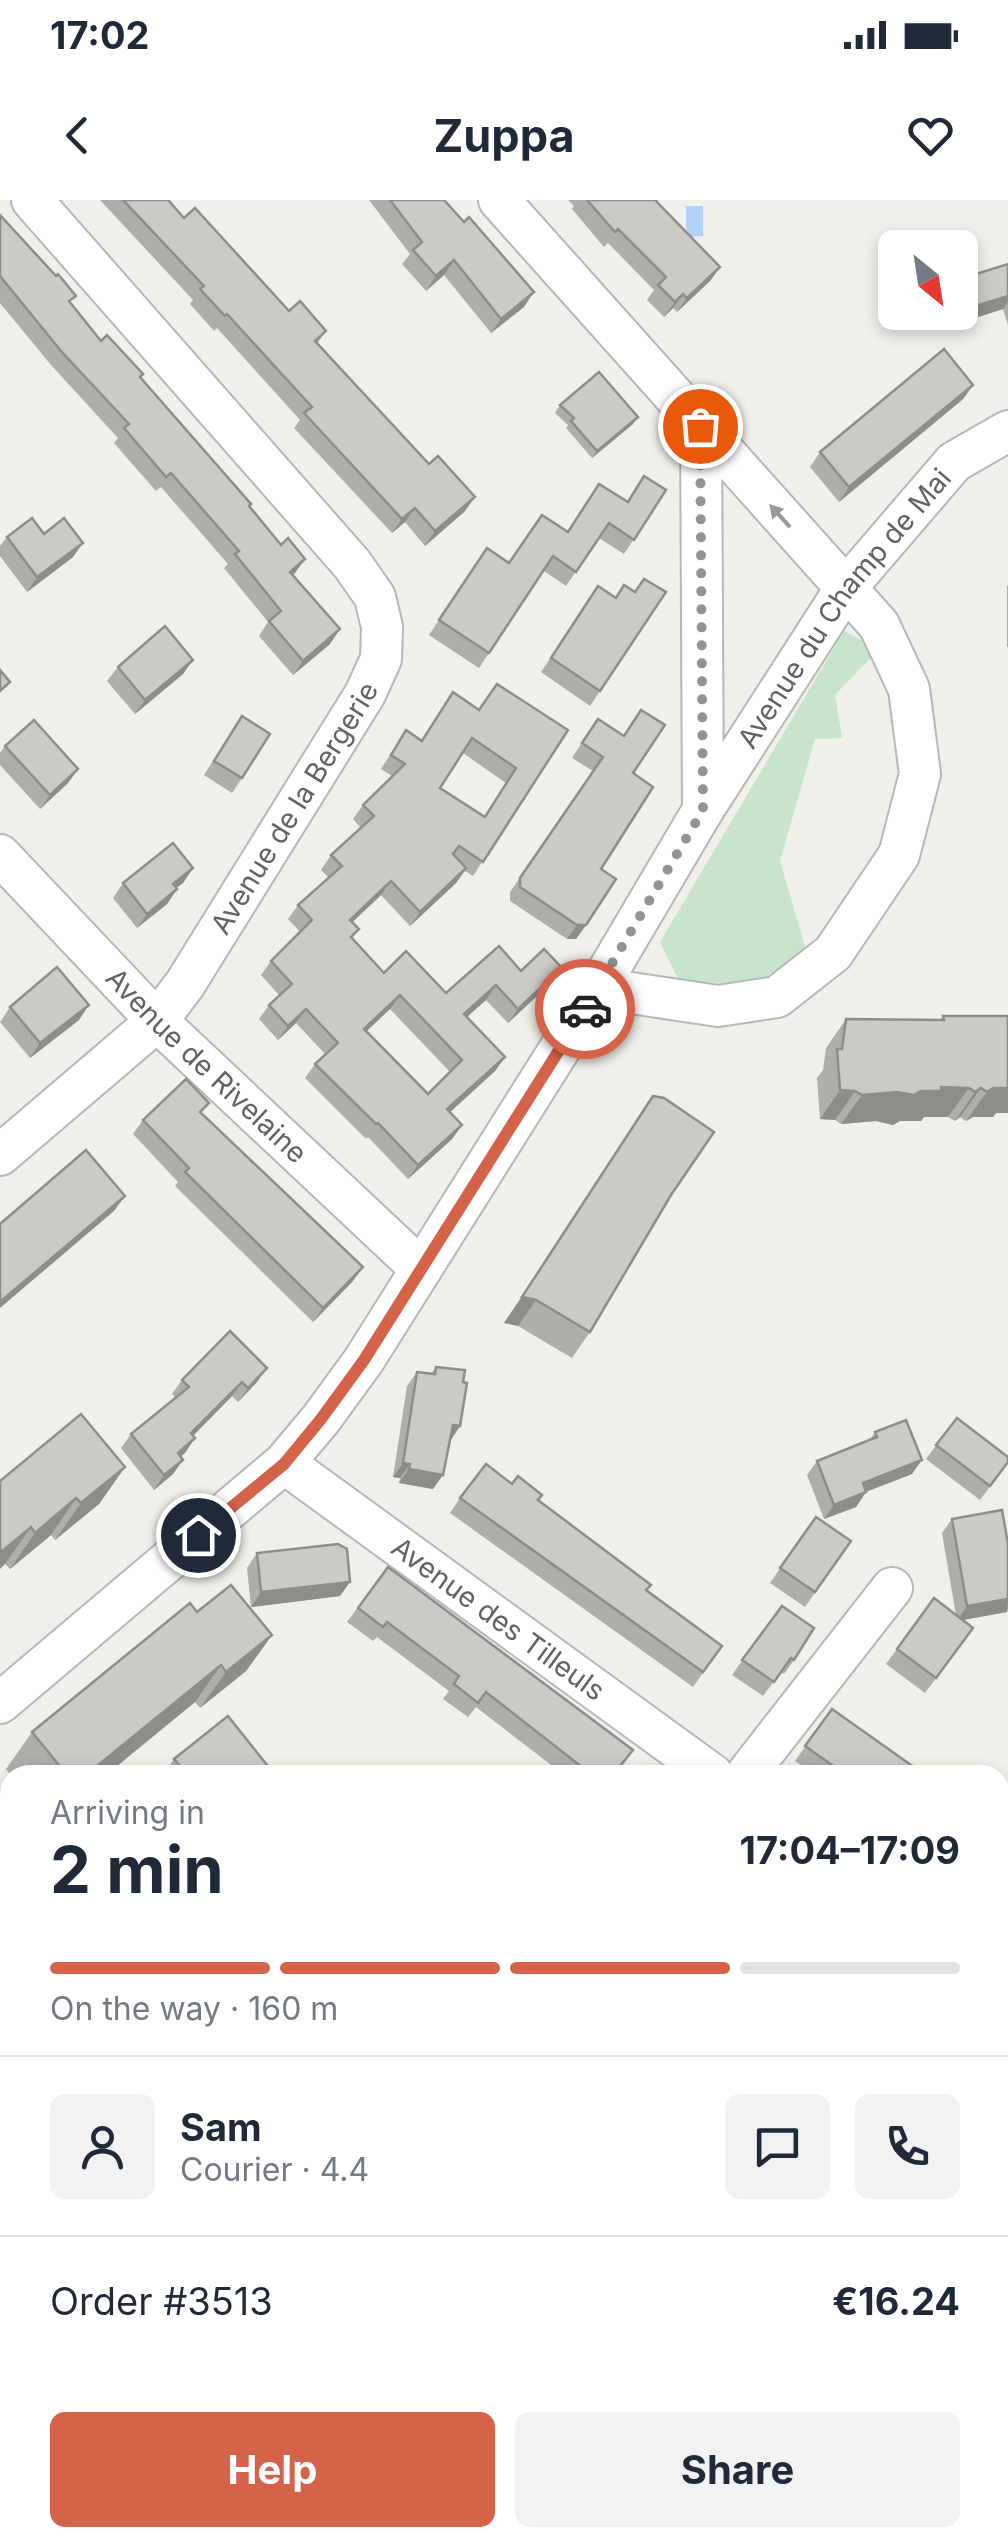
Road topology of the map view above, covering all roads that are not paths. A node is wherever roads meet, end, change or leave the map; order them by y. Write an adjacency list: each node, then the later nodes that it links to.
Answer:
1 (32, 200): 9 (street, Avenue de la Bergerie)
2 (499, 200): 3 (street)
3 (700, 426): 5 (street, one-way to 3); 6 (street)
4 (1008, 431): 5 (street, Avenue du Champ de Mai)
5 (845, 589): 6 (street, Avenue du Champ de Mai); 8 (street)
6 (703, 810): 8 (street, Avenue du Champ de Mai)
7 (0, 855): 9 (street, Avenue de Rivelaine)
8 (598, 988): 11 (street, Avenue du Champ de Mai)
9 (157, 1021): 10 (street, Avenue de la Bergerie); 11 (street, Avenue de Rivelaine)
10 (0, 1155)
11 (421, 1269): 12 (street, Avenue du Champ de Mai)
12 (284, 1464): 14 (street, Avenue du Champ de Mai); 15 (street, Avenue des Tilleuls)
13 (892, 1588): 16 (street)
14 (0, 1703)
15 (687, 1765)
16 (754, 1765)

